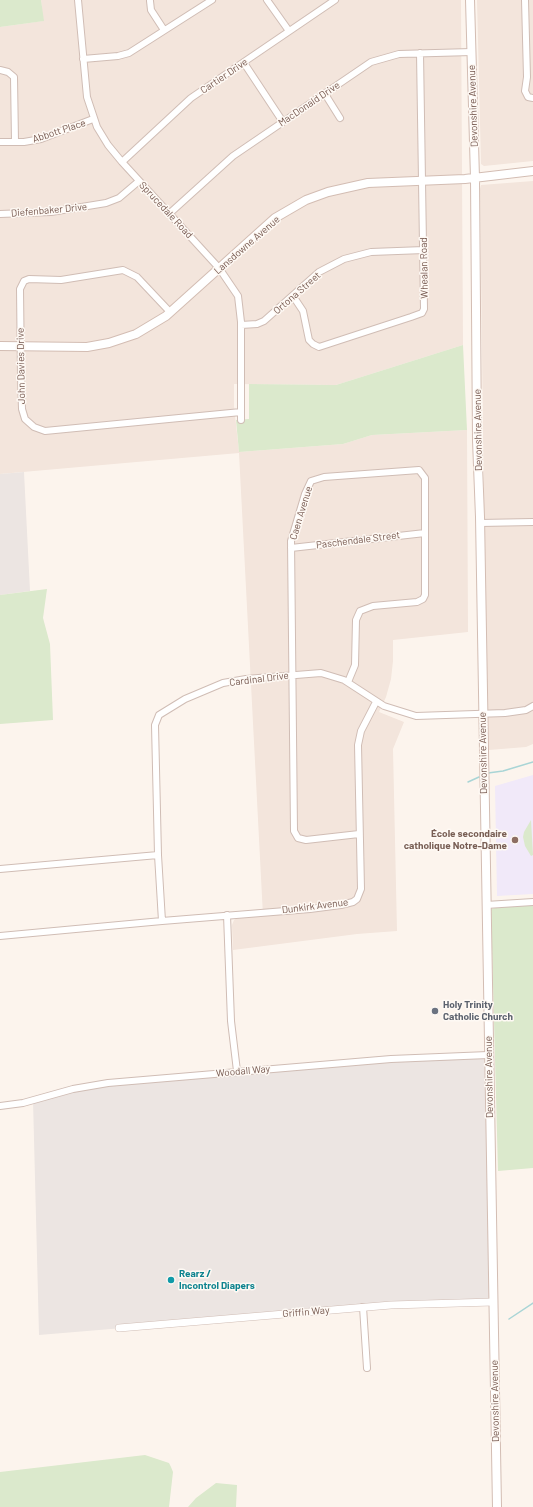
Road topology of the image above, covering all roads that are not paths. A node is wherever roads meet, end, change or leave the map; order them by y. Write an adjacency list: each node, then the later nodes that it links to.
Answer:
1 (78, 0): 12 (street, Sprucedale Road)
2 (212, 0): 8 (street)
3 (267, 0): 9 (street)
4 (335, 0): 9 (street, Cartier Drive)
5 (470, 0): 10 (main road, Devonshire Avenue)
6 (525, 0): 16 (street)
7 (150, 1): 8 (street)
8 (164, 30): 12 (street)
9 (289, 31): 13 (street, Cartier Drive)
10 (472, 52): 11 (street, MacDonald Drive); 24 (main road, Devonshire Avenue)
11 (420, 53): 15 (street, MacDonald Drive); 26 (street, Whealan Road)
12 (83, 59): 18 (street, Sprucedale Road)
13 (244, 63): 19 (street); 22 (street, Cartier Drive)
14 (0, 70): 21 (street)
15 (325, 94): 17 (street); 19 (street, MacDonald Drive)
16 (533, 98)
17 (340, 118)
18 (93, 119): 21 (street, Abbott Place); 22 (street, Sprucedale Road)
19 (283, 122): 27 (street, MacDonald Drive)
20 (0, 142): 21 (street, Abbott Place)
21 (15, 142)
22 (122, 162): 25 (street, Sprucedale Road)
23 (533, 172): 24 (main road, Lansdowne Avenue)
24 (475, 178): 26 (main road, Lansdowne Avenue); 39 (main road, Devonshire Avenue)
25 (139, 181): 27 (street, Sprucedale Road); 28 (street, Diefenbaker Drive)
26 (422, 181): 29 (street, Whealan Road); 30 (main road, Lansdowne Avenue)
27 (170, 213): 30 (street, Sprucedale Road)
28 (0, 214)
29 (424, 250): 31 (street, Ortona Street); 31 (street, Whealan Road)
30 (219, 268): 32 (main road, Lansdowne Avenue); 33 (street, Sprucedale Road)
31 (293, 296): 33 (street, Ortona Street)
32 (170, 312): 35 (main road, Lansdowne Avenue); 35 (street, John Davies Drive)
33 (241, 325): 36 (street, Sprucedale Road)
34 (0, 346): 35 (main road, Lansdowne Avenue)
35 (21, 347): 36 (street, John Davies Drive)
36 (241, 412): 37 (street, Sprucedale Road)
37 (241, 420)
38 (533, 522): 39 (street)
39 (480, 523): 46 (main road, Devonshire Avenue)
40 (425, 532): 41 (street, Paschendale Street); 41 (street, Caen Avenue); 43 (street, Caen Avenue)
41 (291, 548): 42 (street, Caen Avenue)
42 (292, 675): 43 (street, Cardinal Drive); 47 (street, Caen Avenue); 48 (street, Cardinal Drive)
43 (348, 682): 44 (street, Cardinal Drive)
44 (376, 702): 46 (street, Cardinal Drive); 47 (street, Dunkirk Avenue)
45 (533, 706): 46 (street, Cardinal Drive)
46 (482, 715): 51 (main road, Devonshire Avenue)
47 (359, 834): 52 (street, Dunkirk Avenue)
48 (158, 855): 49 (street); 53 (street, Cardinal Drive)
49 (0, 869)
50 (533, 902): 51 (street)
51 (486, 905): 55 (main road, Devonshire Avenue)
52 (227, 915): 53 (street); 56 (street)
53 (162, 921): 54 (street)
54 (0, 936)
55 (488, 1055): 56 (street, Woodall Way); 58 (main road, Devonshire Avenue)
56 (237, 1072): 57 (street, Woodall Way)
57 (0, 1106)
58 (493, 1302): 59 (street, Griffin Way); 62 (main road, Devonshire Avenue)
59 (363, 1307): 60 (street, Griffin Way); 61 (street)
60 (119, 1328)
61 (367, 1368)
62 (497, 1507)

